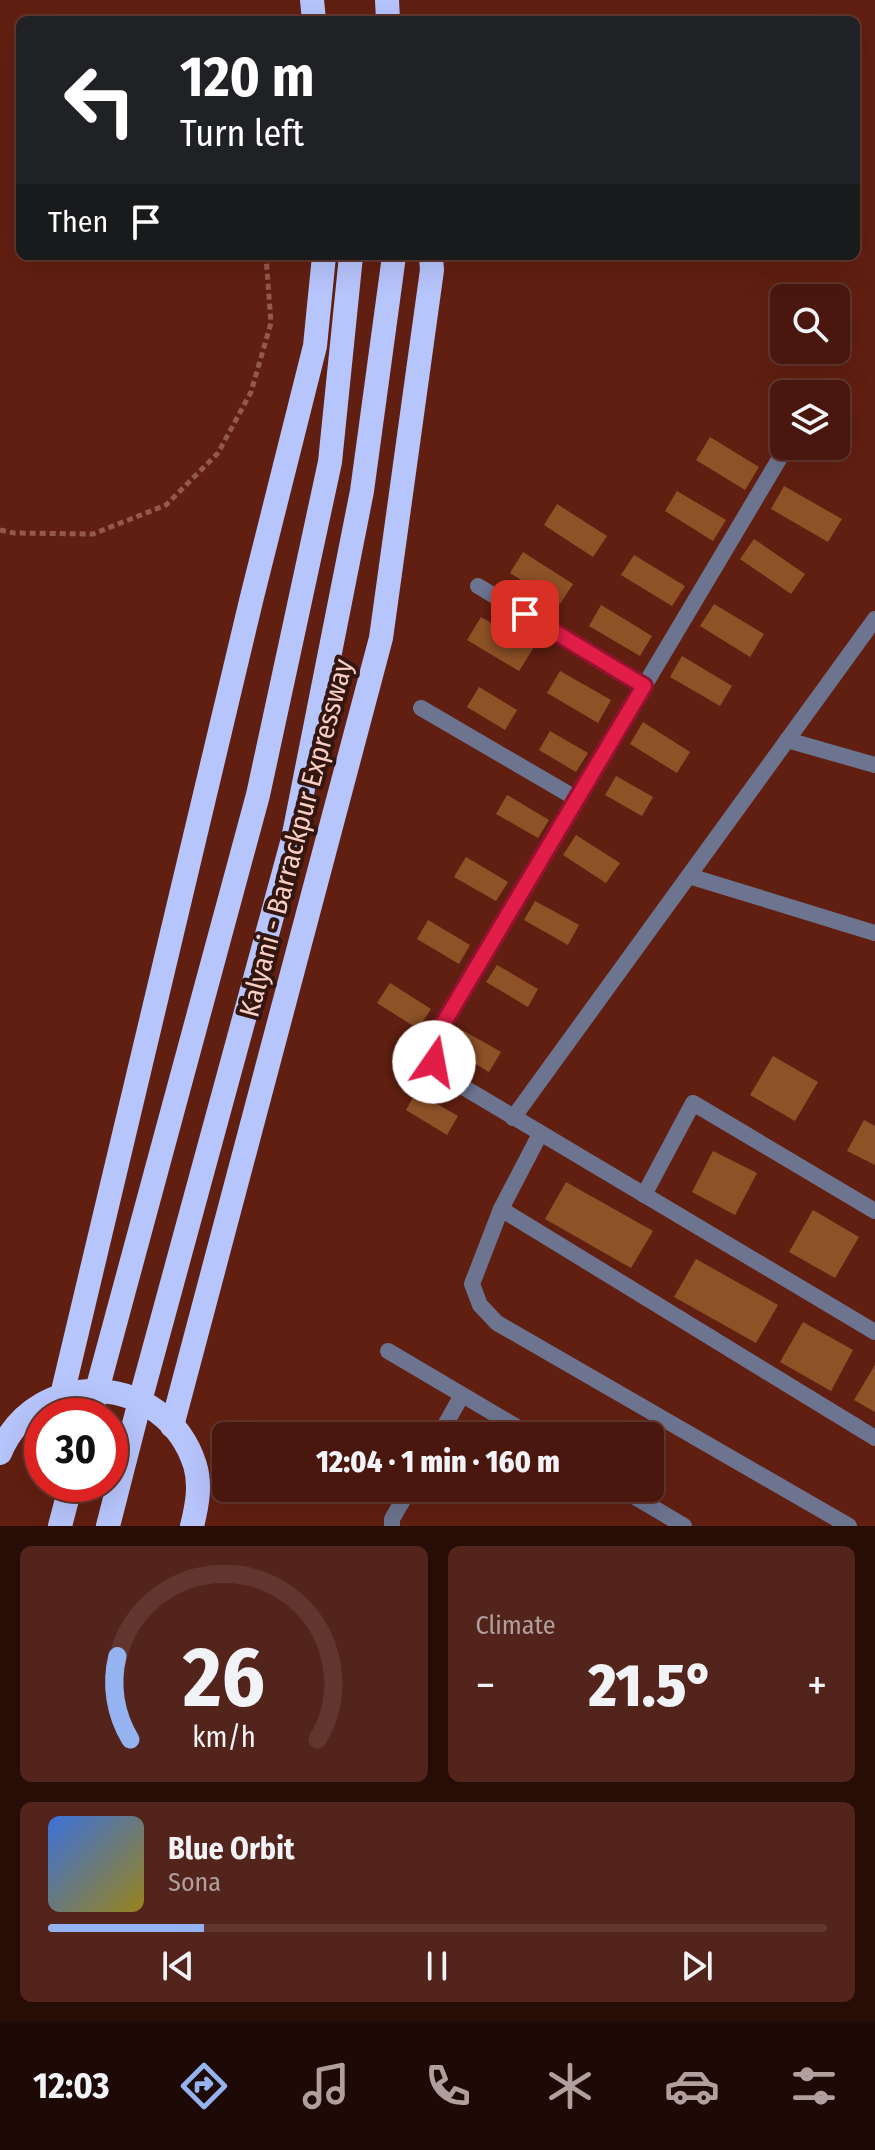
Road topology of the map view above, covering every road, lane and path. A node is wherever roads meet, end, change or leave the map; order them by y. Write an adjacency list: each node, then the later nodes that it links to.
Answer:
1 (266, 260): 7 (path)
2 (324, 260): 25 (highway)
3 (351, 260): 24 (highway)
4 (393, 260): 28 (highway)
5 (431, 260): 31 (highway, Kalyani - Barrackpur Expressway)
6 (779, 460): 10 (street)
7 (0, 530)
8 (478, 586): 10 (street)
9 (875, 619): 12 (street)
10 (644, 686): 14 (street)
11 (421, 708): 14 (street)
12 (787, 740): 13 (street); 15 (street)
13 (875, 765)
14 (577, 799): 17 (street)
15 (689, 876): 16 (street); 17 (street)
16 (875, 933)
17 (513, 1118): 18 (street)
18 (540, 1134): 19 (street); 20 (street)
19 (644, 1195): 21 (street); 22 (street)
20 (501, 1209): 32 (street); 37 (street)
21 (875, 1211)
22 (875, 1332)
23 (388, 1351): 26 (street)
24 (97, 1390): 25 (highway); 27 (highway); 28 (highway)
25 (62, 1395): 33 (highway)
26 (462, 1395): 29 (street); 30 (street)
27 (95, 1398)
28 (140, 1401): 31 (highway); 39 (highway)
29 (447, 1422)
30 (508, 1422)
31 (172, 1426): 40 (highway)
32 (875, 1438)
33 (2, 1442)
34 (66, 1502): 38 (highway)
35 (402, 1502): 41 (street)
36 (644, 1502): 42 (street)
37 (839, 1524)
38 (60, 1526)
39 (108, 1526)
40 (192, 1526)
41 (392, 1526)
42 (684, 1526)

